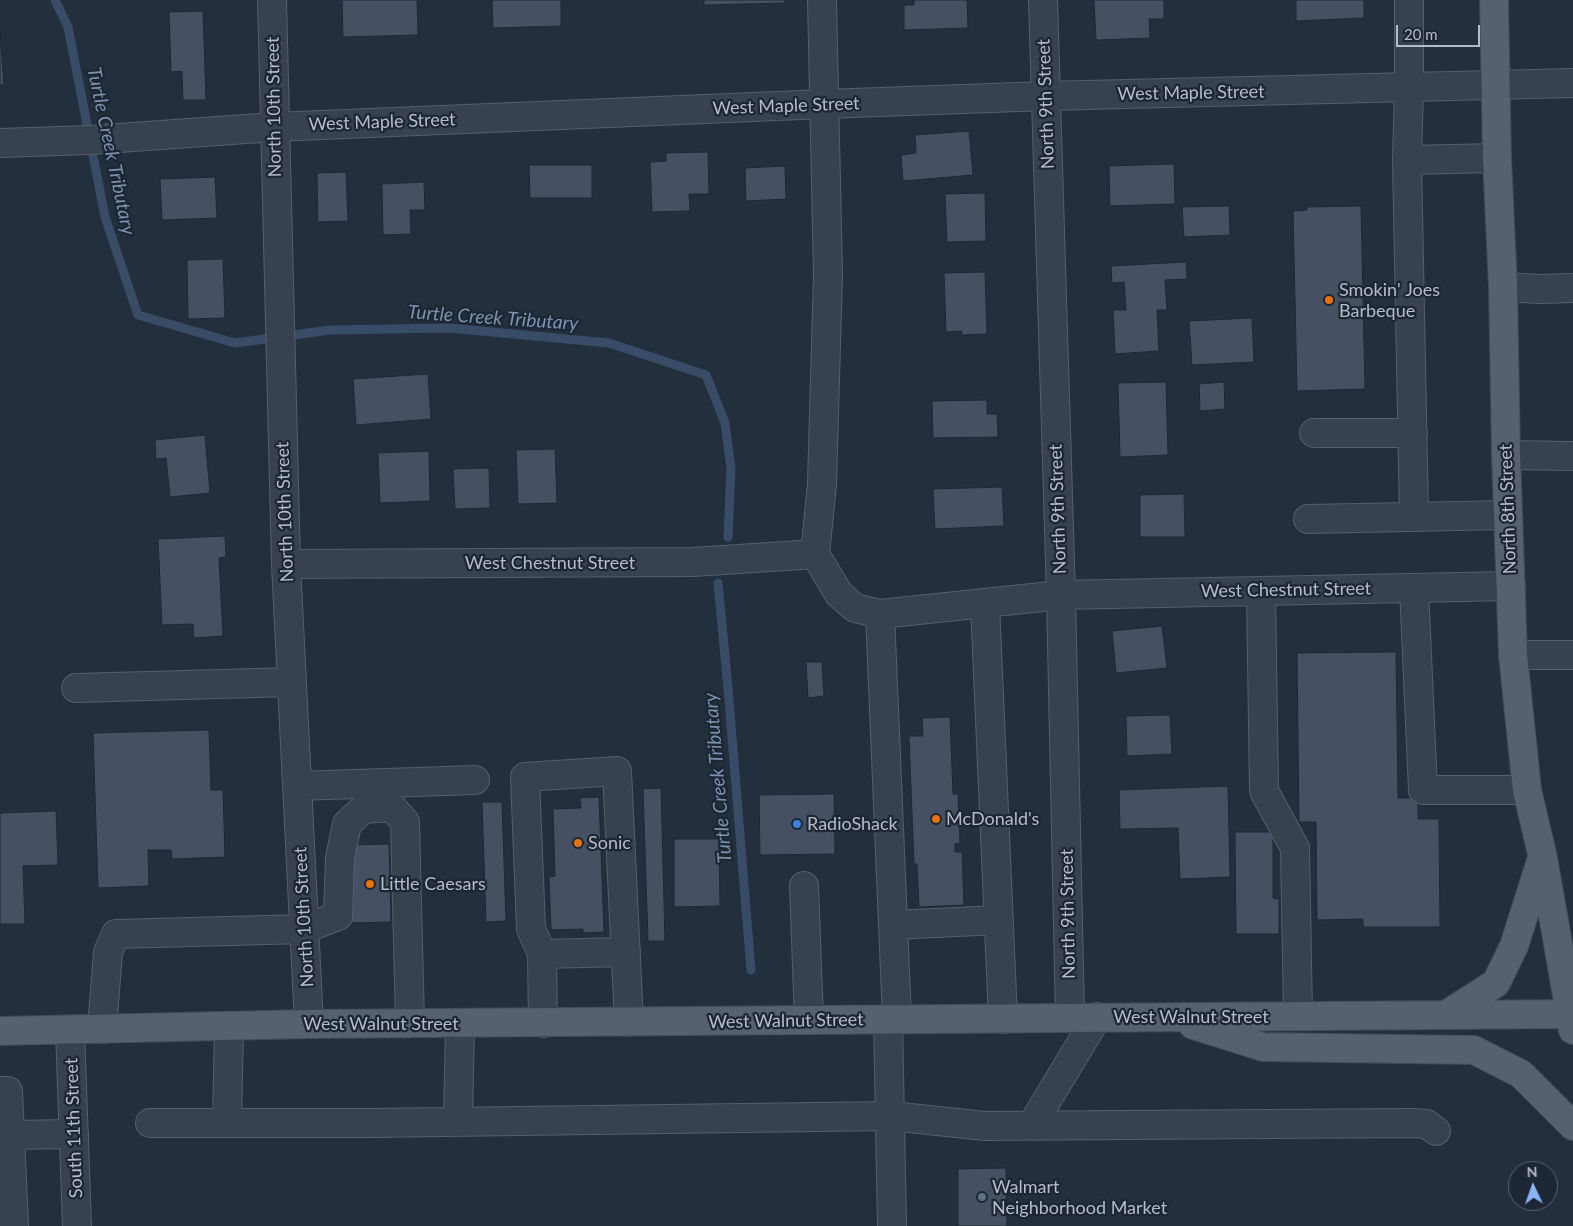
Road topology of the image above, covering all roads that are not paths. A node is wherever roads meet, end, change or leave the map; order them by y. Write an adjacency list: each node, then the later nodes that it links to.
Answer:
1 (272, 0): 11 (street, North 10th Street)
2 (822, 0): 10 (street)
3 (1044, 0): 9 (street, North 9th Street)
4 (1409, 0): 8 (street)
5 (1494, 0): 7 (main road, North 8th Street)
6 (1573, 83): 7 (street, West Maple Street)
7 (1496, 86): 8 (street, West Maple Street); 13 (main road, North 8th Street)
8 (1409, 87): 9 (street, West Maple Street); 14 (street)
9 (1046, 96): 10 (street, West Maple Street); 29 (street, North 9th Street)
10 (825, 104): 11 (street, West Maple Street); 24 (street)
11 (274, 127): 12 (street, West Maple Street); 25 (street, North 10th Street)
12 (0, 142)
13 (1497, 158): 14 (street); 15 (main road, North 8th Street)
14 (1407, 160): 18 (street)
15 (1503, 287): 16 (street); 19 (main road, North 8th Street)
16 (1573, 288)
17 (1314, 433): 18 (street)
18 (1413, 433): 22 (street)
19 (1506, 455): 20 (street); 21 (main road, North 8th Street)
20 (1573, 456)
21 (1508, 515): 22 (street); 26 (main road, North 8th Street)
22 (1414, 517): 23 (street)
23 (1308, 519)
24 (815, 554): 25 (street, West Chestnut Street); 31 (street, West Chestnut Street)
25 (286, 564): 34 (street, North 10th Street)
26 (1511, 586): 27 (street, West Chestnut Street); 32 (main road, North 8th Street)
27 (1414, 588): 28 (street, West Chestnut Street); 38 (street)
28 (1262, 591): 29 (street, West Chestnut Street); 47 (street)
29 (1061, 595): 30 (street, West Chestnut Street); 50 (street, North 9th Street)
30 (985, 604): 31 (street, West Chestnut Street); 41 (street)
31 (880, 614): 42 (street)
32 (1513, 655): 33 (street); 38 (main road, North 8th Street)
33 (1573, 655)
34 (292, 682): 35 (street); 37 (street, North 10th Street)
35 (76, 688)
36 (475, 780): 37 (street)
37 (297, 786): 43 (street, North 10th Street)
38 (1527, 790): 39 (main road, North 8th Street)
39 (1542, 858): 46 (main road); 52 (main road, North 8th Street)
40 (804, 886): 53 (street)
41 (998, 920): 42 (street); 49 (street)
42 (893, 925): 51 (street)
43 (304, 929): 56 (street, North 10th Street); 57 (street); 60 (street)
44 (626, 952): 45 (street); 45 (street); 54 (street)
45 (542, 954): 55 (street)
46 (1446, 1015): 47 (main road, West Walnut Street); 52 (main road, West Walnut Street)
47 (1298, 1016): 48 (main road, West Walnut Street)
48 (1168, 1017): 50 (main road, West Walnut Street); 69 (main road)
49 (1003, 1018): 50 (main road, West Walnut Street); 51 (main road, West Walnut Street)
50 (1084, 1018): 68 (street)
51 (892, 1019): 53 (main road, West Walnut Street); 64 (street)
52 (1572, 1019)
53 (809, 1020): 54 (main road, West Walnut Street)
54 (629, 1022): 55 (main road, West Walnut Street)
55 (543, 1023): 58 (main road, West Walnut Street)
56 (309, 1024): 57 (main road, West Walnut Street); 59 (main road, West Walnut Street)
57 (410, 1024): 58 (main road, West Walnut Street)
58 (460, 1024): 65 (street)
59 (229, 1026): 60 (main road, West Walnut Street); 67 (street)
60 (102, 1029): 62 (main road, West Walnut Street)
61 (0, 1030): 62 (main road, West Walnut Street)
62 (70, 1030): 71 (street, South 11th Street)
63 (0, 1091): 72 (street)
64 (891, 1116): 65 (street); 68 (street); 75 (street)
65 (458, 1121): 67 (street)
66 (150, 1123): 67 (street)
67 (227, 1123)
68 (1032, 1125): 70 (street)
69 (1573, 1126)
70 (1436, 1131)
71 (74, 1134): 72 (street); 74 (street, South 11th Street)
72 (10, 1135): 73 (street)
73 (14, 1226)
74 (77, 1226)
75 (892, 1226)

